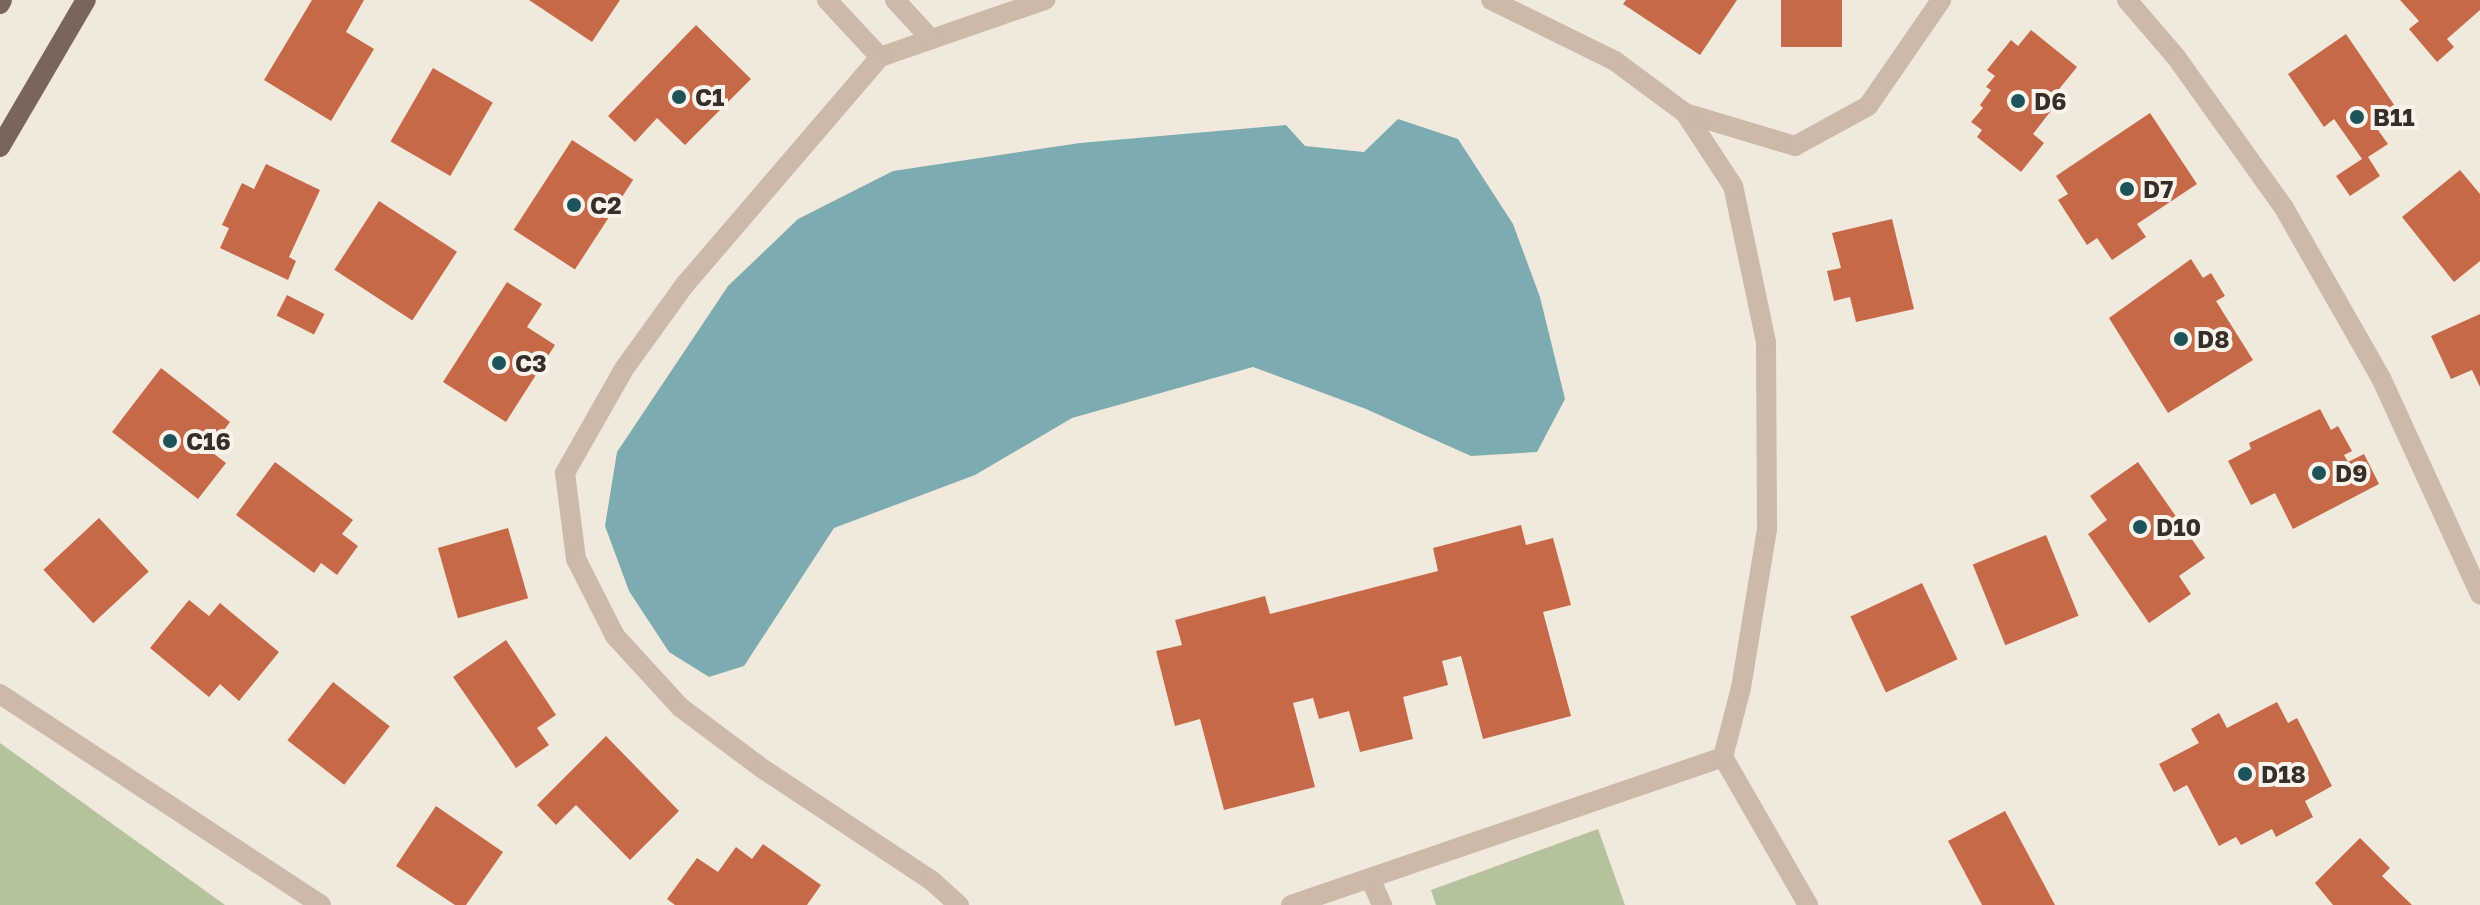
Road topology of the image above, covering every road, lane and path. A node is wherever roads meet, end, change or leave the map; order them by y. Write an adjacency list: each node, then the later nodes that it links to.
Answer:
1 (86, 0): 11 (main road)
2 (827, 0): 9 (lane)
3 (895, 0): 8 (lane)
4 (1045, 0): 8 (lane)
5 (1491, 0): 10 (lane)
6 (1941, 0): 10 (lane)
7 (2127, 0): 12 (lane)
8 (931, 39): 9 (lane)
9 (880, 57): 17 (lane)
10 (1685, 113): 14 (lane)
11 (0, 147)
12 (2480, 594)
13 (0, 694): 16 (lane)
14 (1723, 757): 15 (lane); 20 (lane)
15 (1370, 878): 18 (lane); 19 (lane)
16 (321, 905)
17 (959, 905)
18 (1291, 905)
19 (1382, 905)
20 (1808, 905)

